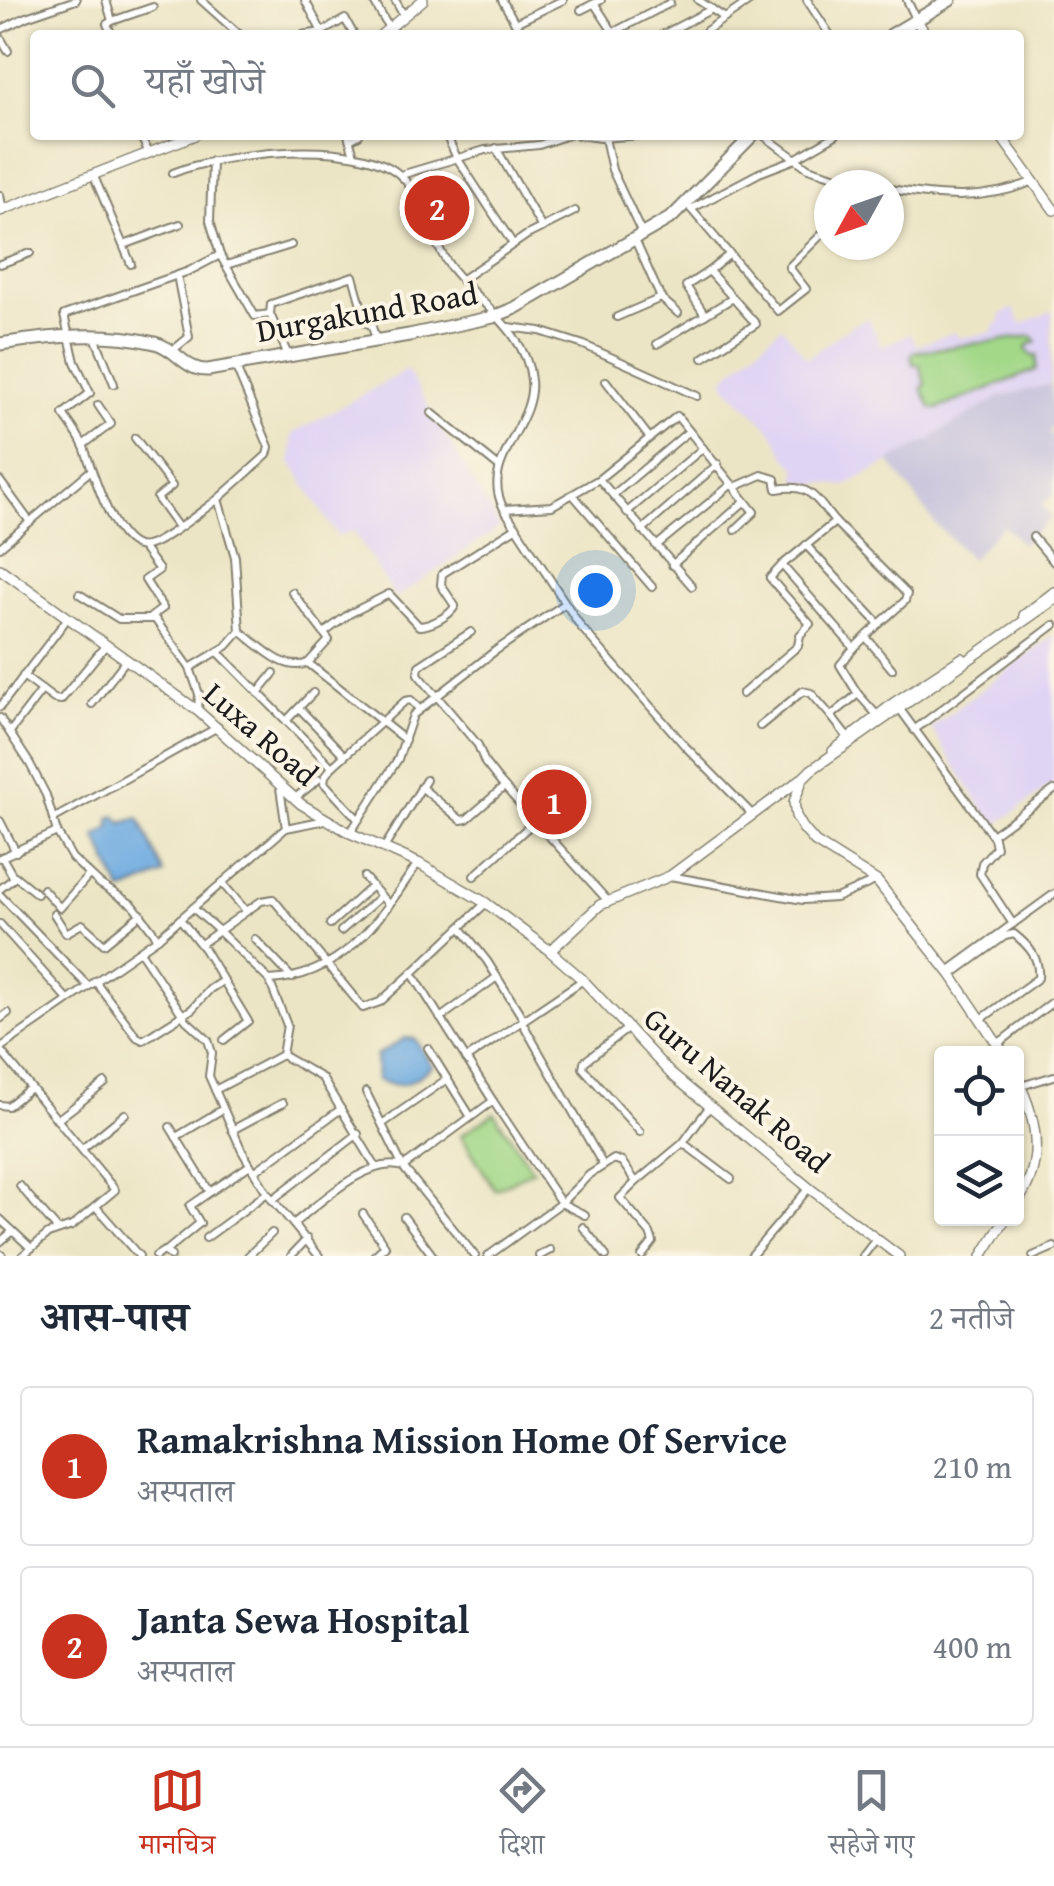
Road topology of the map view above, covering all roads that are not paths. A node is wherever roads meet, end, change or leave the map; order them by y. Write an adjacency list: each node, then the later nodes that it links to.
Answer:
1 (76, 0): 40 (street)
2 (106, 0): 23 (street)
3 (201, 0): 26 (street)
4 (305, 0): 27 (street)
5 (373, 0): 30 (street)
6 (395, 0): 20 (street)
7 (422, 0): 20 (street)
8 (502, 0): 24 (street)
9 (563, 0): 24 (street)
10 (698, 0): 18 (street)
11 (751, 0): 21 (street)
12 (808, 0): 37 (street)
13 (907, 0): 22 (street)
14 (950, 0): 22 (main road)
15 (598, 2): 19 (street); 33 (street)
16 (670, 4): 34 (street)
17 (153, 7): 23 (street)
18 (712, 9): 21 (street); 35 (street)
19 (581, 10)
20 (404, 16): 31 (street)
21 (725, 18): 36 (street)
22 (916, 19): 38 (main road); 39 (street)
23 (112, 21): 25 (street)
24 (515, 23): 32 (street)
25 (110, 30)
26 (234, 30)
27 (321, 30)
28 (325, 30): 29 (street)
29 (351, 30)
30 (387, 30)
31 (391, 30)
32 (519, 30)
33 (612, 30)
34 (621, 30)
35 (672, 30)
36 (706, 30)
37 (827, 30)
38 (899, 30)
39 (923, 30)
40 (0, 33): 41 (street)
41 (8, 51)
42 (144, 140): 53 (street)
43 (182, 140): 53 (street)
44 (350, 140): 54 (street)
45 (448, 140): 55 (street)
46 (554, 140): 52 (street)
47 (602, 140): 73 (street)
48 (748, 140): 70 (main road, Durgakund Road)
49 (768, 140): 56 (street)
50 (827, 140): 56 (street)
51 (1004, 140): 62 (street)
52 (496, 148): 55 (street); 72 (street)
53 (149, 153): 59 (street)
54 (354, 155): 57 (street); 61 (street)
55 (456, 158): 61 (street); 74 (street)
56 (793, 160): 58 (street); 66 (street)
57 (212, 161): 60 (street); 80 (street)
58 (814, 171)
59 (93, 173): 69 (street); 77 (street)
60 (173, 173)
61 (401, 175): 86 (street)
62 (1035, 181): 63 (street); 65 (street)
63 (904, 191)
64 (0, 195): 69 (street)
65 (1050, 200): 68 (street)
66 (691, 208): 70 (street); 79 (street)
67 (574, 210): 72 (street)
68 (1054, 210)
69 (2, 211)
70 (672, 217): 73 (main road, Durgakund Road)
71 (180, 224): 77 (street)
72 (542, 228): 86 (street)
73 (639, 237): 87 (street); 92 (main road, Durgakund Road)
74 (511, 241)
75 (814, 242): 79 (street)
76 (291, 245): 83 (street)
77 (124, 246): 82 (street)
78 (30, 253): 81 (street)
79 (730, 254): 84 (street)
80 (220, 255): 83 (street); 85 (street)
81 (0, 264)
82 (131, 264)
83 (226, 266): 90 (street)
84 (709, 271): 88 (street); 91 (street)
85 (176, 275): 95 (street); 100 (street)
86 (461, 280): 92 (street)
87 (661, 298): 89 (street); 93 (street)
88 (733, 298): 91 (street); 102 (street)
89 (678, 313)
90 (270, 314): 97 (street); 101 (street)
91 (705, 315): 99 (street)
92 (496, 316): 94 (street); 97 (main road, Durgakund Road)
93 (617, 317)
94 (506, 327): 106 (street); 115 (street)
95 (70, 336): 96 (main road, Durgakund Road); 98 (main road, Durgakund Road); 112 (street)
96 (95, 337): 100 (main road, Durgakund Road); 105 (street)
97 (376, 340): 101 (main road, Durgakund Road)
98 (0, 344)
99 (657, 344)
100 (172, 351): 103 (main road, Durgakund Road)
101 (288, 354): 103 (main road, Durgakund Road)
102 (703, 358)
103 (234, 364): 122 (street)
104 (606, 382): 110 (street)
105 (114, 384)
106 (697, 396)
107 (98, 404): 112 (street)
108 (432, 413): 115 (street)
109 (689, 431): 110 (street); 113 (street); 121 (street)
110 (648, 437): 117 (street)
111 (135, 438): 128 (street)
112 (83, 445): 116 (street)
113 (703, 448): 114 (street); 125 (street)
114 (718, 464): 119 (street); 130 (street)
115 (499, 466): 124 (street)
116 (89, 472): 126 (street); 136 (street)
117 (599, 479): 120 (street); 121 (street)
118 (0, 481): 126 (street)
119 (733, 486): 123 (street); 127 (street); 133 (street)
120 (574, 496): 124 (street); 142 (street)
121 (613, 496): 125 (street)
122 (218, 499): 128 (street); 152 (street)
123 (745, 500): 131 (street); 138 (street)
124 (504, 509): 129 (street)
125 (627, 512): 130 (street)
126 (30, 522): 135 (street)
127 (835, 522): 134 (street); 150 (street)
128 (178, 526): 136 (street)
129 (517, 527): 147 (street); 154 (street)
130 (642, 530): 133 (street)
131 (735, 530)
132 (1033, 537): 137 (street)
133 (656, 546): 138 (street)
134 (806, 546): 139 (street); 150 (street)
135 (0, 547)
136 (142, 547): 148 (street)
137 (1054, 562)
138 (672, 564): 141 (street)
139 (782, 565): 157 (street); 168 (street)
140 (0, 572): 149 (street); 156 (street, Luxa Road)
141 (692, 586)
142 (652, 587)
143 (292, 592): 154 (street)
144 (1054, 592): 172 (street)
145 (79, 594): 148 (street)
146 (1054, 600): 172 (street)
147 (563, 604): 170 (street); 197 (street)
148 (150, 618): 161 (street)
149 (64, 622): 156 (street); 164 (street)
150 (880, 624): 155 (street)
151 (1054, 625): 184 (street)
152 (240, 631): 158 (street); 160 (street)
153 (471, 632): 170 (street)
154 (324, 633): 160 (street)
155 (866, 637): 157 (street); 162 (street)
156 (104, 647): 159 (street, Luxa Road); 165 (street)
157 (854, 648): 169 (street)
158 (218, 652): 161 (street); 166 (street)
159 (125, 662): 171 (street); 176 (street, Luxa Road); 183 (street)
160 (308, 663): 180 (street)
161 (190, 668): 176 (street)
162 (892, 669)
163 (274, 672): 166 (street)
164 (24, 676): 165 (street); 173 (street)
165 (42, 690): 185 (street)
166 (258, 693): 181 (street)
167 (313, 693): 174 (street)
168 (742, 694)
169 (858, 694): 177 (street); 178 (street)
170 (438, 695): 175 (street); 193 (street)
171 (92, 704)
172 (897, 705): 177 (street); 184 (street); 189 (street)
173 (0, 707)
174 (298, 708): 181 (street); 188 (street)
175 (419, 709): 180 (street); 187 (street)
176 (198, 711): 183 (street, Luxa Road)
177 (877, 715): 186 (street)
178 (831, 716): 182 (street); 186 (street)
179 (0, 718): 185 (street)
180 (382, 720): 187 (street); 188 (street)
181 (286, 721): 190 (street)
182 (760, 726)
183 (216, 729): 194 (street, Luxa Road); 198 (street)
184 (914, 730): 206 (street)
185 (10, 732): 198 (street)
186 (848, 738): 189 (street)
187 (406, 740): 199 (street)
188 (344, 755): 190 (street)
189 (824, 761): 191 (street)
190 (332, 767): 199 (street)
191 (807, 774): 197 (street); 216 (street)
192 (319, 778): 196 (street)
193 (504, 787): 202 (street); 207 (street)
194 (280, 788): 196 (street, Luxa Road); 203 (street)
195 (1054, 790): 206 (street)
196 (294, 798): 200 (street, Luxa Road)
197 (751, 814): 214 (street)
198 (53, 819): 204 (street)
199 (358, 819): 205 (street)
200 (328, 820): 203 (street); 205 (street, Luxa Road)
201 (0, 821): 208 (street)
202 (534, 821): 213 (street); 222 (street)
203 (286, 828): 217 (street)
204 (57, 832): 208 (street); 212 (street)
205 (350, 832): 207 (street, Luxa Road)
206 (992, 835): 232 (street)
207 (384, 848): 210 (street, Luxa Road)
208 (16, 852): 209 (street)
209 (1, 857): 211 (street)
210 (418, 863): 223 (street, Luxa Road); 224 (street)
211 (14, 874): 212 (street); 219 (street)
212 (89, 875): 228 (street)
213 (474, 876)
214 (670, 876): 216 (street); 222 (street)
215 (364, 877): 218 (street)
216 (876, 881): 242 (street)
217 (222, 883): 225 (street); 226 (street)
218 (372, 886): 221 (street); 231 (street)
219 (0, 892): 249 (street)
220 (1054, 894): 232 (street)
221 (381, 896): 224 (street); 235 (street)
222 (608, 901): 239 (street)
223 (486, 903): 233 (street); 239 (street, Luxa Road)
224 (389, 904): 241 (street)
225 (194, 908): 229 (street); 234 (street)
226 (246, 912): 234 (street); 241 (street)
227 (54, 914): 228 (street)
228 (141, 914): 236 (street)
229 (180, 919): 236 (street); 238 (street)
230 (0, 924): 250 (street)
231 (330, 924)
232 (1012, 924): 242 (street)
233 (460, 928): 243 (street); 244 (street)
234 (219, 931): 238 (street); 247 (street)
235 (341, 931)
236 (158, 938): 240 (street)
237 (255, 938): 245 (street)
238 (201, 944): 246 (street)
239 (550, 951): 248 (street, Guru Nanak Road)
240 (140, 952): 249 (street); 253 (street)
241 (327, 966): 243 (street); 245 (street)
242 (949, 973): 255 (street); 255 (street)
243 (412, 974): 254 (street)
244 (497, 976): 254 (street); 257 (street)
245 (293, 979): 247 (street)
246 (224, 980): 253 (street); 259 (street)
247 (269, 980): 264 (street)
248 (583, 980): 257 (street); 258 (street, Guru Nanak Road)
249 (91, 984): 250 (street); 253 (street)
250 (68, 1000): 263 (street)
251 (1054, 1002): 260 (street)
252 (8, 1013): 256 (street)
253 (183, 1016): 271 (street)
254 (440, 1018): 265 (street)
255 (983, 1018): 260 (street)
256 (0, 1019)
257 (523, 1021): 265 (street); 291 (street)
258 (628, 1028): 277 (street, Guru Nanak Road); 286 (street)
259 (224, 1040)
260 (999, 1043): 261 (street)
261 (1000, 1046)
262 (428, 1048): 267 (street)
263 (0, 1049): 270 (street)
264 (282, 1055): 271 (street); 279 (street)
265 (466, 1059): 274 (street)
266 (1054, 1076): 268 (street)
267 (447, 1079): 281 (street); 283 (street)
268 (1024, 1080)
269 (105, 1083): 282 (street)
270 (30, 1089): 276 (street); 282 (street)
271 (216, 1090): 278 (street)
272 (366, 1092): 283 (street)
273 (1024, 1096): 299 (street)
274 (493, 1100): 281 (street); 302 (street)
275 (283, 1103): 285 (street)
276 (0, 1105)
277 (711, 1106): 289 (street); 298 (street, Guru Nanak Road)
278 (223, 1109): 285 (street); 288 (street)
279 (342, 1109): 287 (street); 294 (street)
280 (125, 1114): 290 (street)
281 (471, 1117): 293 (street)
282 (57, 1120): 290 (street)
283 (382, 1124): 293 (street)
284 (170, 1127): 288 (street)
285 (232, 1130): 294 (street)
286 (640, 1132)
287 (358, 1134): 292 (street); 301 (street)
288 (176, 1137): 300 (street)
289 (683, 1143): 295 (street); 296 (street)
290 (82, 1149): 303 (street)
291 (602, 1165): 296 (street); 302 (street)
292 (376, 1167): 293 (street); 308 (street)
293 (404, 1167): 331 (street)
294 (252, 1169): 300 (street); 301 (street)
295 (730, 1180)
296 (636, 1182): 335 (street)
297 (20, 1186): 311 (street)
298 (809, 1188): 315 (street, Guru Nanak Road); 336 (street)
299 (1024, 1191)
300 (210, 1192): 321 (street)
301 (270, 1196): 308 (street); 314 (street)
302 (561, 1203): 305 (street); 332 (street)
303 (96, 1208): 311 (street); 324 (street)
304 (364, 1214): 329 (street)
305 (585, 1214)
306 (404, 1216): 330 (street)
307 (0, 1220): 312 (street)
308 (294, 1224): 316 (street)
309 (1002, 1226): 322 (street)
310 (583, 1227): 334 (street)
311 (59, 1231): 319 (street)
312 (12, 1232): 317 (street); 319 (street)
313 (272, 1233): 326 (street)
314 (206, 1238)
315 (877, 1238): 337 (street); 338 (street, Guru Nanak Road)
316 (307, 1239): 327 (street); 328 (street)
317 (0, 1242)
318 (1054, 1246): 340 (street)
319 (31, 1248): 323 (street)
320 (550, 1250): 333 (street)
321 (169, 1254): 325 (street)
322 (986, 1254): 339 (street)
323 (22, 1256)
324 (139, 1256)
325 (156, 1256)
326 (248, 1256)
327 (291, 1256)
328 (318, 1256)
329 (374, 1256)
330 (433, 1256)
331 (475, 1256)
332 (488, 1256)
333 (539, 1256)
334 (606, 1256)
335 (642, 1256)
336 (752, 1256)
337 (863, 1256)
338 (899, 1256)
339 (973, 1256)
340 (1033, 1256)

